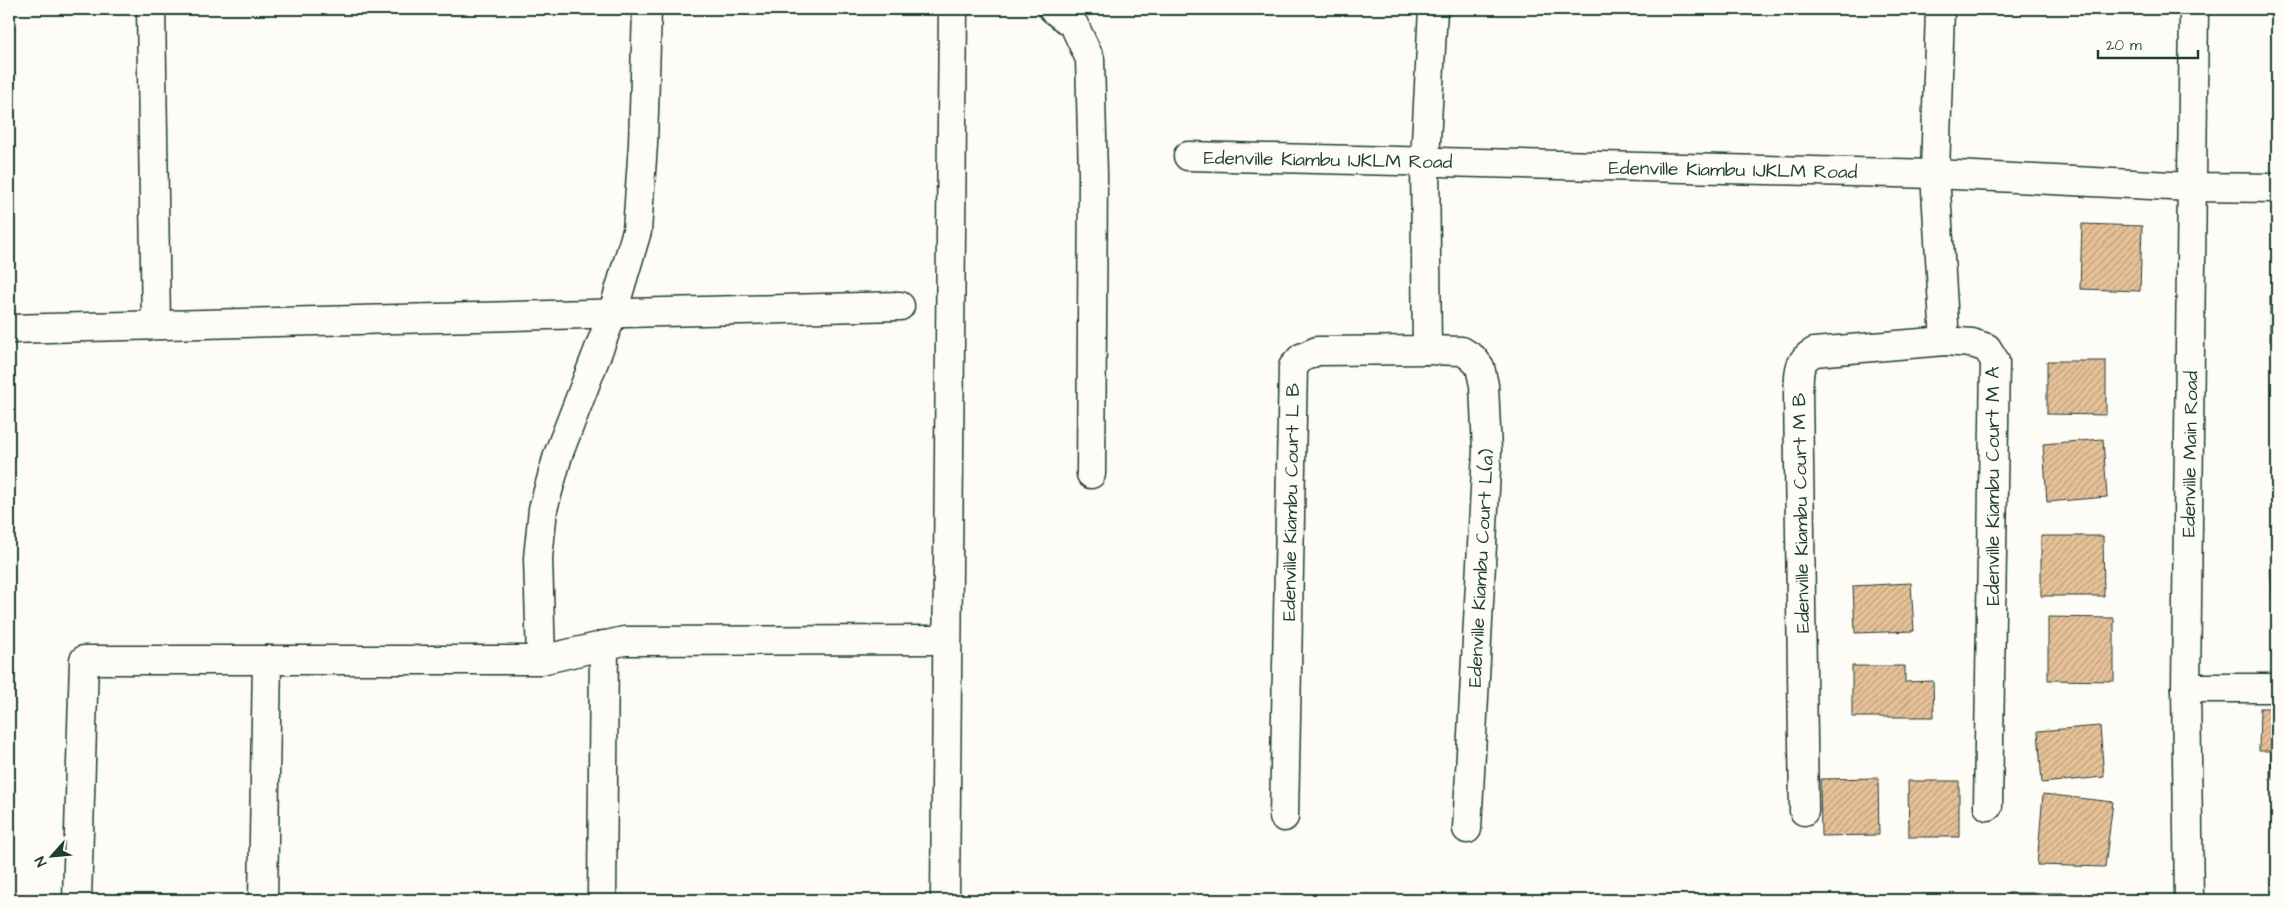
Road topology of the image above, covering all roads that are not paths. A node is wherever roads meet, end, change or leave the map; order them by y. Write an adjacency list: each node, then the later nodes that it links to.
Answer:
1 (151, 9): 15 (street)
2 (647, 9): 14 (street)
3 (953, 9): 20 (street)
4 (1053, 9): 19 (street)
5 (1433, 9): 9 (street)
6 (1940, 9): 10 (street)
7 (2194, 9): 11 (street, Edenville Main Road)
8 (1188, 156): 9 (street, Edenville Kiambu IJKLM Road)
9 (1425, 161): 10 (street, Edenville Kiambu IJKLM Road); 18 (street)
10 (1935, 174): 11 (street, Edenville Kiambu IJKLM Road); 17 (street)
11 (2191, 187): 12 (street, Edenville Kiambu IJKLM Road); 24 (street, Edenville Main Road)
12 (2277, 188)
13 (900, 306): 14 (street)
14 (612, 315): 15 (street); 23 (street)
15 (156, 324): 16 (street)
16 (9, 329)
17 (1945, 341): 26 (street, Edenville Kiambu Court M A); 27 (street, Edenville Kiambu Court M B)
18 (1427, 350): 28 (street, Edenville Kiambu Court L B); 29 (street, Edenville Kiambu Court L(a))
19 (1091, 474)
20 (946, 640): 21 (street); 33 (street)
21 (604, 645): 23 (street); 32 (street)
22 (268, 660): 23 (street); 30 (street); 31 (street)
23 (541, 660)
24 (2186, 688): 25 (street); 34 (street, Edenville Main Road)
25 (2277, 688)
26 (1988, 806)
27 (1804, 811)
28 (1284, 817)
29 (1468, 829)
30 (77, 900)
31 (263, 900)
32 (602, 900)
33 (945, 900)
34 (2188, 900)

